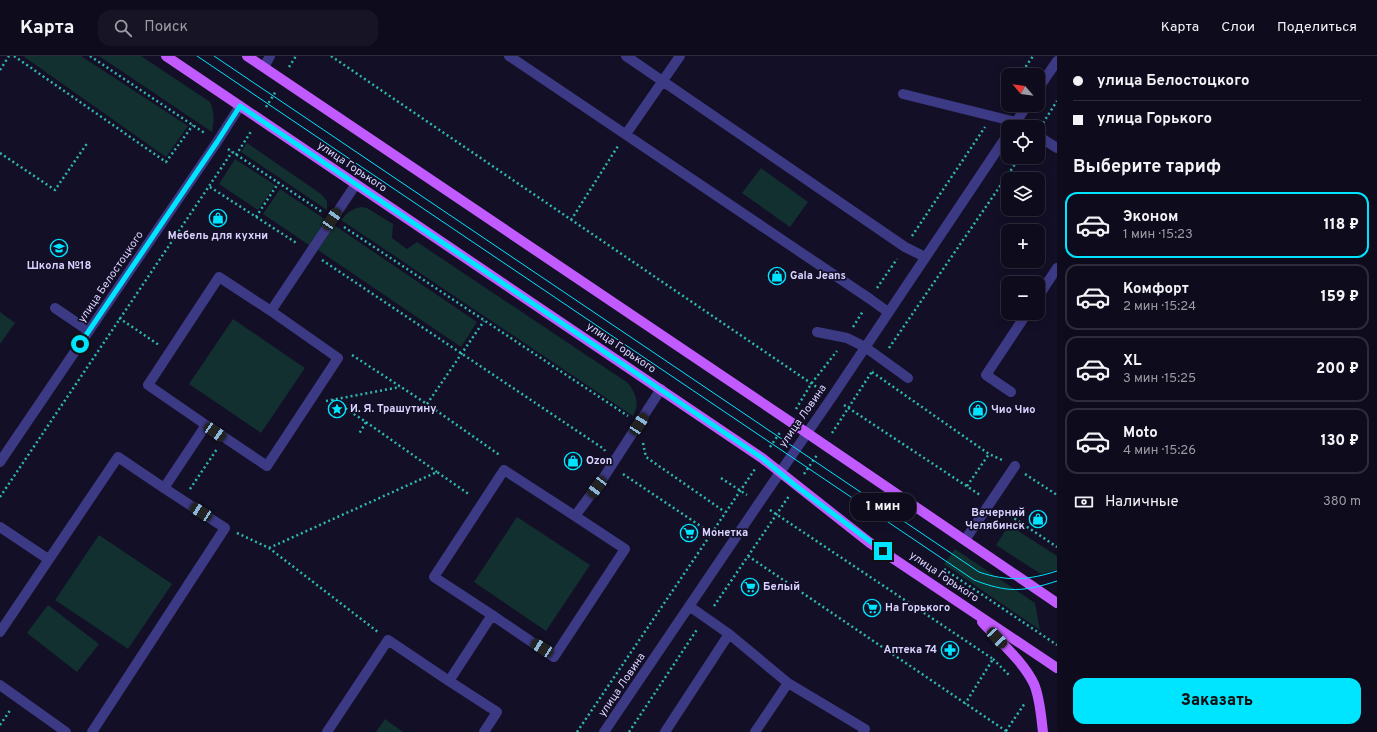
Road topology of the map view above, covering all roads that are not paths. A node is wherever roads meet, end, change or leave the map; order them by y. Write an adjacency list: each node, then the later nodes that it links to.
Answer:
1 (166, 56): 13 (main road, улица Горького)
2 (247, 56): 9 (main road)
3 (270, 56): 9 (street)
4 (509, 56): 15 (street)
5 (626, 56): 11 (street)
6 (680, 56): 11 (street)
7 (1048, 56): 8 (street)
8 (1057, 62): 10 (street)
9 (264, 67): 34 (main road)
10 (1045, 79)
11 (663, 81): 15 (street); 20 (street)
12 (903, 94): 14 (street)
13 (240, 106): 19 (main road, улица Горького); 27 (street, улица Белостоцкого)
14 (1001, 120)
15 (626, 134): 25 (street)
16 (1045, 140): 18 (street)
17 (1001, 144): 20 (street, улица Ловина)
18 (1057, 148)
19 (356, 184): 24 (street); 31 (main road, улица Горького)
20 (925, 257): 25 (street, улица Ловина)
21 (1057, 268): 22 (street)
22 (1045, 286)
23 (55, 308): 27 (street)
24 (271, 311): 33 (street); 33 (street)
25 (888, 312): 29 (street, улица Ловина)
26 (1022, 320): 32 (street)
27 (89, 331): 35 (street, улица Белостоцкого)
28 (817, 332): 29 (street)
29 (865, 347): 30 (street); 34 (street, улица Ловина)
30 (908, 378)
31 (661, 389): 37 (main road, улица Горького); 39 (street)
32 (1011, 392)
33 (206, 425): 38 (street)
34 (807, 433): 37 (street, улица Ловина); 41 (main road)
35 (0, 462)
36 (1015, 466): 41 (street)
37 (780, 472): 44 (street, улица Ловина); 45 (main road, улица Горького)
38 (164, 488): 42 (street); 54 (street)
39 (575, 516): 46 (street); 46 (street)
40 (0, 527): 42 (street)
41 (965, 540): 43 (main road)
42 (48, 559): 47 (street)
43 (1056, 601)
44 (689, 606): 48 (street); 57 (street, улица Ловина)
45 (970, 609): 49 (main road, улица Горького); 61 (main road)
46 (492, 615): 50 (street)
47 (0, 632)
48 (729, 634): 51 (street); 58 (street)
49 (1057, 668)
50 (449, 681): 55 (street); 56 (street)
51 (788, 683): 59 (street); 60 (street)
52 (0, 685): 53 (street)
53 (66, 732)
54 (92, 732)
55 (327, 732)
56 (484, 732)
57 (604, 732)
58 (665, 732)
59 (755, 732)
60 (863, 732)
61 (1043, 732)

